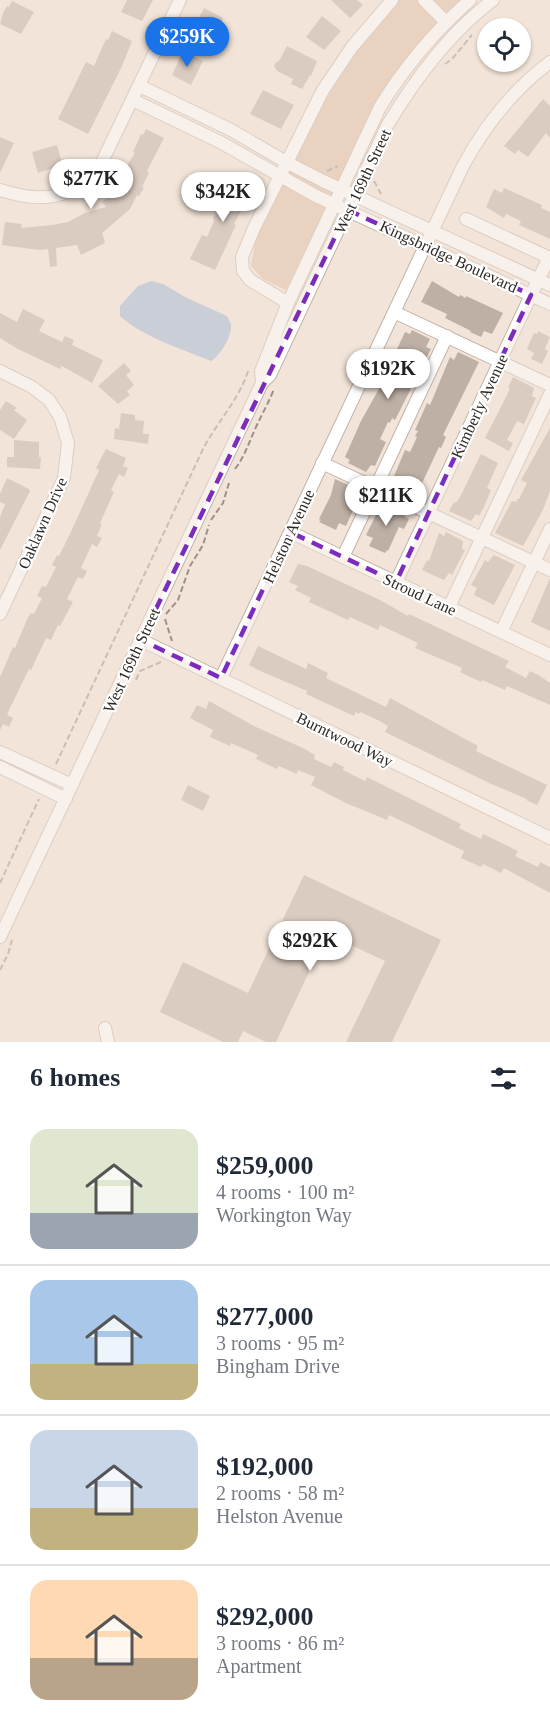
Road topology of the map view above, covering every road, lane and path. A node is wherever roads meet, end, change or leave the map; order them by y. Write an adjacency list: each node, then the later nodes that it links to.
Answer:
1 (180, 0): 10 (street)
2 (392, 0): 12 (street)
3 (424, 0): 6 (street)
4 (470, 0): 6 (street, West 169th Street)
5 (493, 0): 19 (street, West 169th Street)
6 (446, 22): 17 (street, West 169th Street)
7 (476, 30): 9 (path)
8 (550, 62): 24 (street, Helston Avenue)
9 (439, 68)
10 (140, 86): 11 (street); 12 (street)
11 (133, 100): 15 (street); 18 (street)
12 (286, 162): 15 (street); 16 (street)
13 (343, 164): 16 (path)
14 (373, 176): 21 (path)
15 (279, 177): 20 (street); 29 (street)
16 (323, 181): 17 (street)
17 (340, 189): 19 (street, Kingsbridge Boulevard); 20 (street, West 169th Street)
18 (0, 190)
19 (355, 195): 21 (street, Kingsbridge Boulevard); 22 (street, West 169th Street)
20 (333, 204): 22 (street, Kingsbridge Boulevard); 29 (street, West 169th Street)
21 (378, 205): 24 (street, Kingsbridge Boulevard)
22 (348, 210): 25 (street, Kingsbridge Boulevard); 37 (street, West 169th Street)
23 (466, 219): 26 (street)
24 (432, 231): 25 (street, Helston Avenue); 27 (street, Kingsbridge Boulevard)
25 (425, 245): 28 (street, Kingsbridge Boulevard); 31 (street, Helston Avenue)
26 (550, 258): 27 (street, Kimberly Avenue)
27 (544, 282): 28 (street, Kimberly Avenue)
28 (531, 295): 30 (street, Kingsbridge Boulevard); 33 (street, Kimberly Avenue)
29 (288, 303): 37 (street, West 169th Street)
30 (550, 304)
31 (394, 312): 32 (street); 40 (street, Helston Avenue)
32 (447, 336): 33 (street); 43 (street)
33 (500, 361): 38 (street); 44 (street, Kimberly Avenue)
34 (251, 362): 62 (path)
35 (0, 371): 53 (street, Oaklawn Drive)
36 (277, 381): 41 (path)
37 (262, 383): 55 (street, West 169th Street)
38 (550, 385)
39 (550, 394): 47 (street)
40 (322, 463): 43 (street); 46 (street, Helston Avenue)
41 (231, 475)
42 (230, 480): 56 (path)
43 (375, 488): 44 (street); 48 (street)
44 (429, 513): 47 (street); 51 (street, Kimberly Avenue)
45 (550, 529): 49 (street)
46 (290, 532): 48 (street, Stroud Lane); 58 (street, Helston Avenue)
47 (481, 538): 49 (street); 52 (street)
48 (343, 557): 51 (street, Stroud Lane)
49 (534, 563): 50 (street); 54 (street)
50 (550, 570)
51 (396, 582): 52 (street, Stroud Lane)
52 (449, 607): 54 (street, Stroud Lane)
53 (0, 614)
54 (501, 632): 57 (street, Stroud Lane)
55 (141, 640): 56 (street, Burntwood Way); 63 (street, West 169th Street)
56 (166, 651): 58 (street, Burntwood Way); 59 (path)
57 (550, 655)
58 (221, 678): 66 (street, Burntwood Way)
59 (133, 685)
60 (0, 752): 63 (street)
61 (0, 767): 65 (street)
62 (55, 767)
63 (72, 785): 65 (street, West 169th Street)
64 (41, 796): 67 (path)
65 (66, 799): 69 (street, West 169th Street)
66 (550, 838)
67 (0, 883)
68 (14, 932): 71 (path)
69 (0, 937)
70 (0, 957): 71 (path)
71 (6, 960): 72 (path)
72 (0, 970)
73 (105, 1028): 74 (street)
74 (108, 1042)

